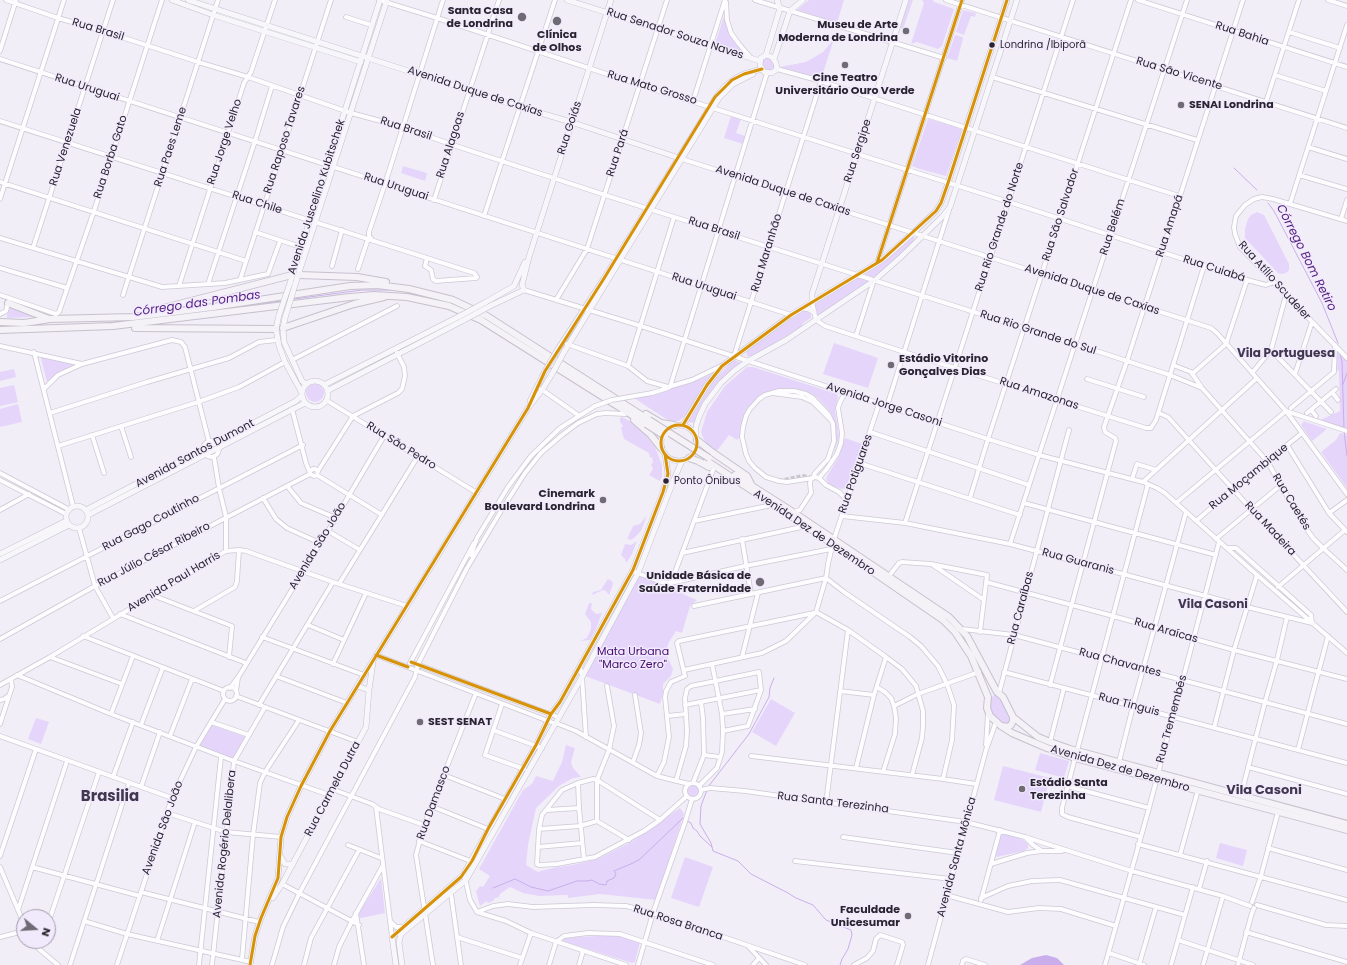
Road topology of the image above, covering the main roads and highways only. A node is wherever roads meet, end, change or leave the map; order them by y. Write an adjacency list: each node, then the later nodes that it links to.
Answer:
1 (172, 0): 20 (main road)
2 (188, 0): 15 (main road, Avenida Duque de Caxias)
3 (380, 0): 15 (main road, Avenida Juscelino Kubitschek)
4 (567, 0): 12 (main road, Rua Senador Souza Naves)
5 (611, 0): 12 (main road, Rua Goiás)
6 (777, 0): 13 (main road)
7 (803, 0): 14 (main road)
8 (906, 0): 33 (main road, Rua Sergipe)
9 (1007, 0): 33 (main road)
10 (1016, 0): 58 (main road)
11 (387, 1): 17 (main road, Avenida Juscelino Kubitschek)
12 (607, 12): 19 (main road, Rua Senador Souza Naves); 23 (main road, Rua Goiás)
13 (777, 19): 14 (main road); 16 (main road)
14 (787, 20): 18 (main road)
15 (361, 55): 17 (main road, Avenida Duque de Caxias); 20 (main road, Avenida Juscelino Kubitschek)
16 (766, 55): 18 (main road); 19 (main road)
17 (368, 57): 21 (main road, Avenida Juscelino Kubitschek); 23 (main road, Avenida Duque de Caxias)
18 (774, 59): 22 (main road)
19 (760, 61): 22 (main road)
20 (359, 62): 21 (main road); 25 (main road, Avenida Juscelino Kubitschek)
21 (366, 63): 26 (main road, Avenida Juscelino Kubitschek)
22 (764, 71): 24 (main road)
23 (571, 122): 24 (main road, Avenida Duque de Caxias); 29 (main road, Rua Goiás)
24 (680, 158): 36 (main road)
25 (312, 211): 26 (main road); 27 (main road, Avenida Juscelino Kubitschek)
26 (318, 215): 28 (main road, Avenida Juscelino Kubitschek)
27 (307, 226): 28 (main road); 30 (main road, Avenida Juscelino Kubitschek)
28 (312, 232): 30 (main road, Avenida Juscelino Kubitschek)
29 (529, 257): 50 (main road, Rua Goiás, bridge); 51 (main road, Rua Goiás, bridge)
30 (295, 275): 31 (highway); 38 (highway); 42 (main road, Avenida Juscelino Kubitschek, bridge); 43 (main road, Avenida Juscelino Kubitschek, bridge)
31 (409, 288): 38 (highway, Avenida Dez de Dezembro); 53 (highway, Avenida Dez de Dezembro)
32 (392, 296): 41 (highway, Avenida Dez de Dezembro); 42 (highway); 53 (highway, Avenida Dez de Dezembro)
33 (812, 302): 35 (main road)
34 (8, 303): 39 (highway)
35 (803, 308): 37 (main road); 57 (main road)
36 (587, 310): 47 (main road, bridge); 48 (main road, bridge)
37 (814, 312)
38 (133, 317): 39 (highway, Avenida Dez de Dezembro)
39 (50, 319): 40 (highway, Avenida Dez de Dezembro)
40 (0, 322)
41 (113, 326): 43 (highway); 44 (highway, Avenida Dez de Dezembro)
42 (283, 328): 43 (main road); 45 (main road, Avenida Juscelino Kubitschek)
43 (276, 329): 46 (main road, Avenida Juscelino Kubitschek)
44 (0, 330)
45 (287, 349): 46 (main road); 49 (main road, Avenida Juscelino Kubitschek)
46 (281, 351): 52 (main road, Avenida Juscelino Kubitschek)
47 (544, 372): 48 (main road); 55 (main road)
48 (550, 377): 55 (main road)
49 (306, 384): 50 (main road); 52 (main road)
50 (324, 385): 51 (main road)
51 (327, 391): 54 (main road)
52 (302, 394): 54 (main road); 59 (main road, Avenida Santos Dumont)
53 (616, 402): 56 (highway); 60 (highway); 63 (highway, Avenida Dez de Dezembro, bridge)
54 (305, 403): 59 (main road, Avenida Santos Dumont)
55 (528, 408): 70 (main road)
56 (674, 425): 57 (main road); 60 (main road)
57 (683, 425): 58 (main road)
58 (696, 438): 61 (main road); 63 (highway)
59 (217, 445): 64 (main road, Avenida Santos Dumont)
60 (663, 451): 62 (main road); 69 (main road)
61 (689, 458): 62 (main road); 63 (highway)
62 (682, 461): 69 (main road)
63 (751, 488): 66 (highway, Avenida Dez de Dezembro); 66 (highway, Avenida Dez de Dezembro)
64 (87, 513): 65 (main road); 65 (main road)
65 (67, 523): 67 (main road); 68 (main road)
66 (833, 544): 75 (highway, Avenida Dez de Dezembro); 76 (highway, Avenida Dez de Dezembro)
67 (0, 554)
68 (0, 560)
69 (636, 572): 83 (main road); 83 (main road)
70 (375, 657): 71 (main road); 72 (main road, Rua Carmela Dutra)
71 (364, 675): 72 (main road); 73 (main road)
72 (370, 680): 74 (main road, Rua Carmela Dutra)
73 (357, 686): 74 (main road); 82 (main road)
74 (369, 690): 84 (main road, Rua Carmela Dutra)
75 (998, 692): 76 (highway); 77 (highway, Avenida Dez de Dezembro)
76 (988, 697): 78 (highway, Avenida Dez de Dezembro)
77 (1013, 717): 78 (highway); 79 (highway, Avenida Dez de Dezembro)
78 (998, 724): 79 (highway, Avenida Dez de Dezembro)
79 (1157, 776): 80 (highway, Avenida Dez de Dezembro); 81 (highway, Avenida Dez de Dezembro)
80 (1347, 824)
81 (1347, 830)
82 (280, 855): 84 (main road); 85 (main road)
83 (474, 863): 89 (main road); 90 (main road)
84 (292, 864): 86 (main road, Rua Carmela Dutra)
85 (278, 878): 86 (main road); 87 (main road)
86 (282, 884): 87 (main road, Rua Carmela Dutra)
87 (265, 908): 88 (main road)
88 (250, 963)
89 (396, 965)
90 (402, 965)

